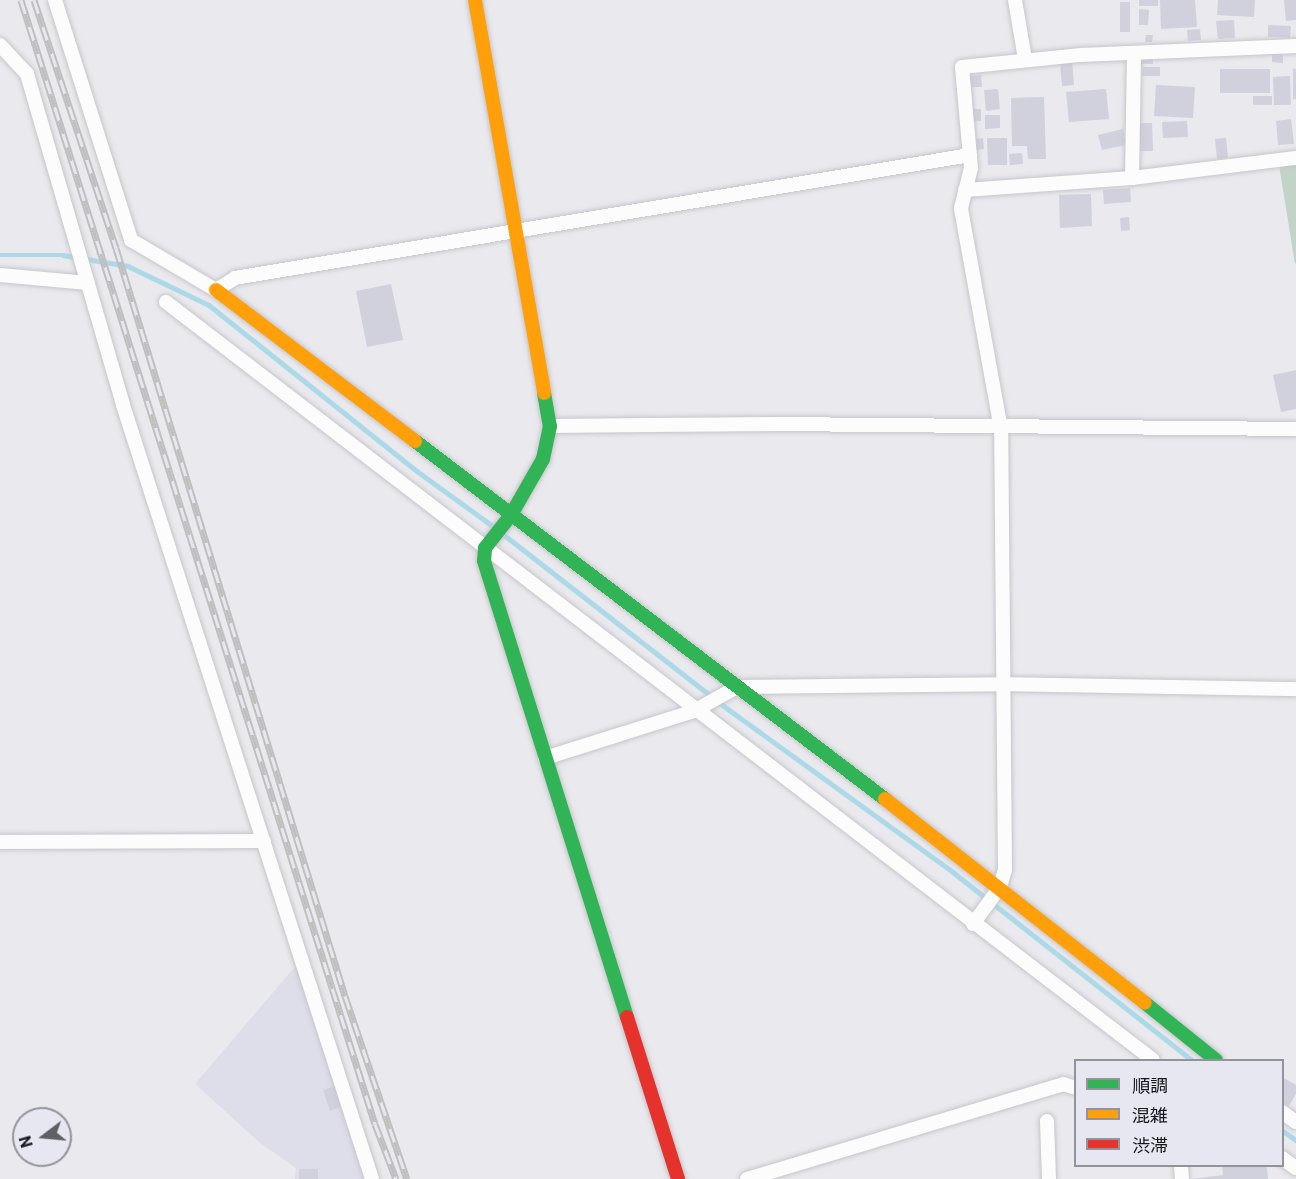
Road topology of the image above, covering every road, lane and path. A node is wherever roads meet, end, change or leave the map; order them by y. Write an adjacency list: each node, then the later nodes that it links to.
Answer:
1 (55, 0): 15 (street)
2 (475, 0): 12 (street)
3 (1015, 0): 7 (street)
4 (0, 45): 14 (street)
5 (1296, 46): 6 (street)
6 (1134, 53): 7 (street); 10 (street)
7 (1025, 59): 8 (street)
8 (970, 155): 11 (street); 12 (street)
9 (1296, 159): 10 (street)
10 (1132, 178): 11 (street)
11 (965, 190): 18 (street)
12 (515, 231): 15 (street); 17 (street)
13 (0, 275): 14 (street)
14 (88, 283): 27 (street)
15 (216, 290): 20 (street)
16 (166, 302): 21 (street)
17 (550, 426): 18 (street); 20 (street)
18 (1001, 429): 19 (street); 22 (street)
19 (1296, 429)
20 (511, 515): 21 (street); 23 (street)
21 (485, 548): 25 (street); 26 (street)
22 (1003, 684): 23 (street); 24 (street); 29 (street)
23 (737, 687): 25 (street); 29 (street)
24 (1296, 688)
25 (694, 711): 26 (street); 30 (street)
26 (546, 758): 36 (street)
27 (264, 841): 28 (street); 35 (street)
28 (0, 842)
29 (1000, 887): 30 (street); 32 (street)
30 (973, 924): 31 (street)
31 (1152, 1059)
32 (1215, 1059)
33 (1074, 1087): 37 (street)
34 (1047, 1121): 38 (street)
35 (372, 1179)
36 (678, 1179)
37 (747, 1179)
38 (1049, 1179)

